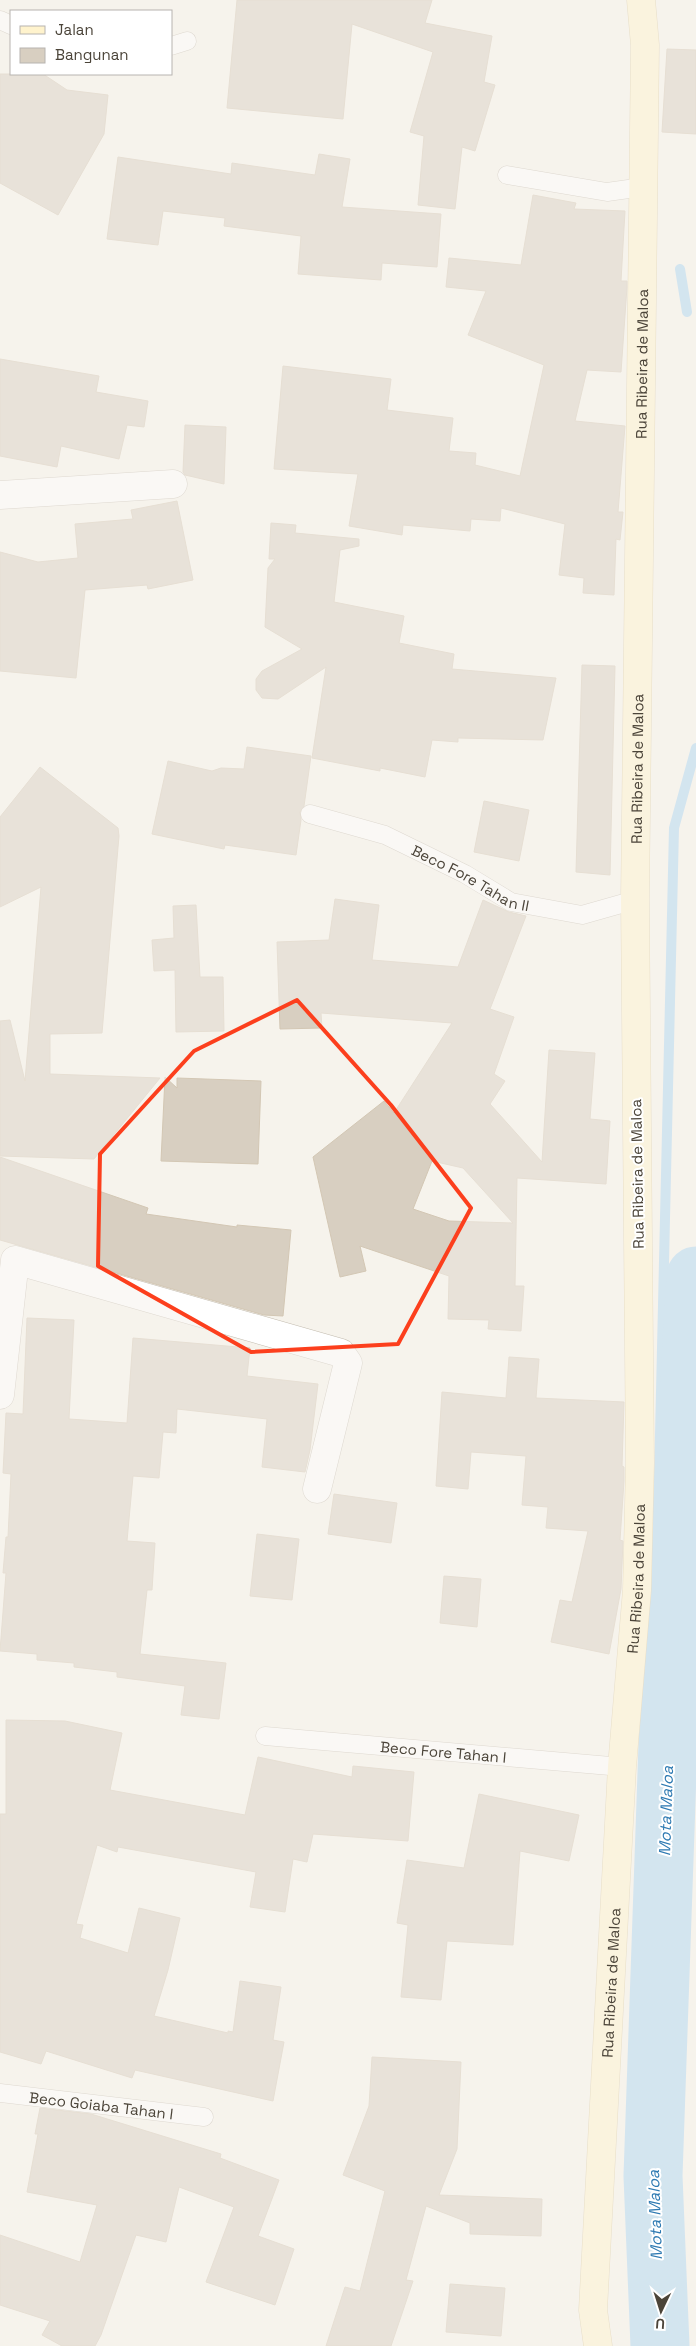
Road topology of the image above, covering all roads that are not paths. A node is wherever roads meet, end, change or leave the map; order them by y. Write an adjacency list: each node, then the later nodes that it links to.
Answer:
1 (641, 0): 3 (street, Rua Ribeira de Maloa)
2 (507, 175): 3 (lane)
3 (643, 187): 7 (street, Rua Ribeira de Maloa)
4 (173, 484): 5 (street)
5 (0, 495)
6 (310, 814): 7 (lane, Beco Fore Tahan II)
7 (635, 900): 12 (street, Rua Ribeira de Maloa)
8 (8, 1256): 9 (street); 10 (street)
9 (0, 1395)
10 (317, 1489)
11 (265, 1736): 12 (lane, Beco Fore Tahan I)
12 (622, 1767): 15 (street, Rua Ribeira de Maloa)
13 (0, 2093): 14 (lane, Beco Goiaba Tahan I)
14 (204, 2117)
15 (598, 2346)

